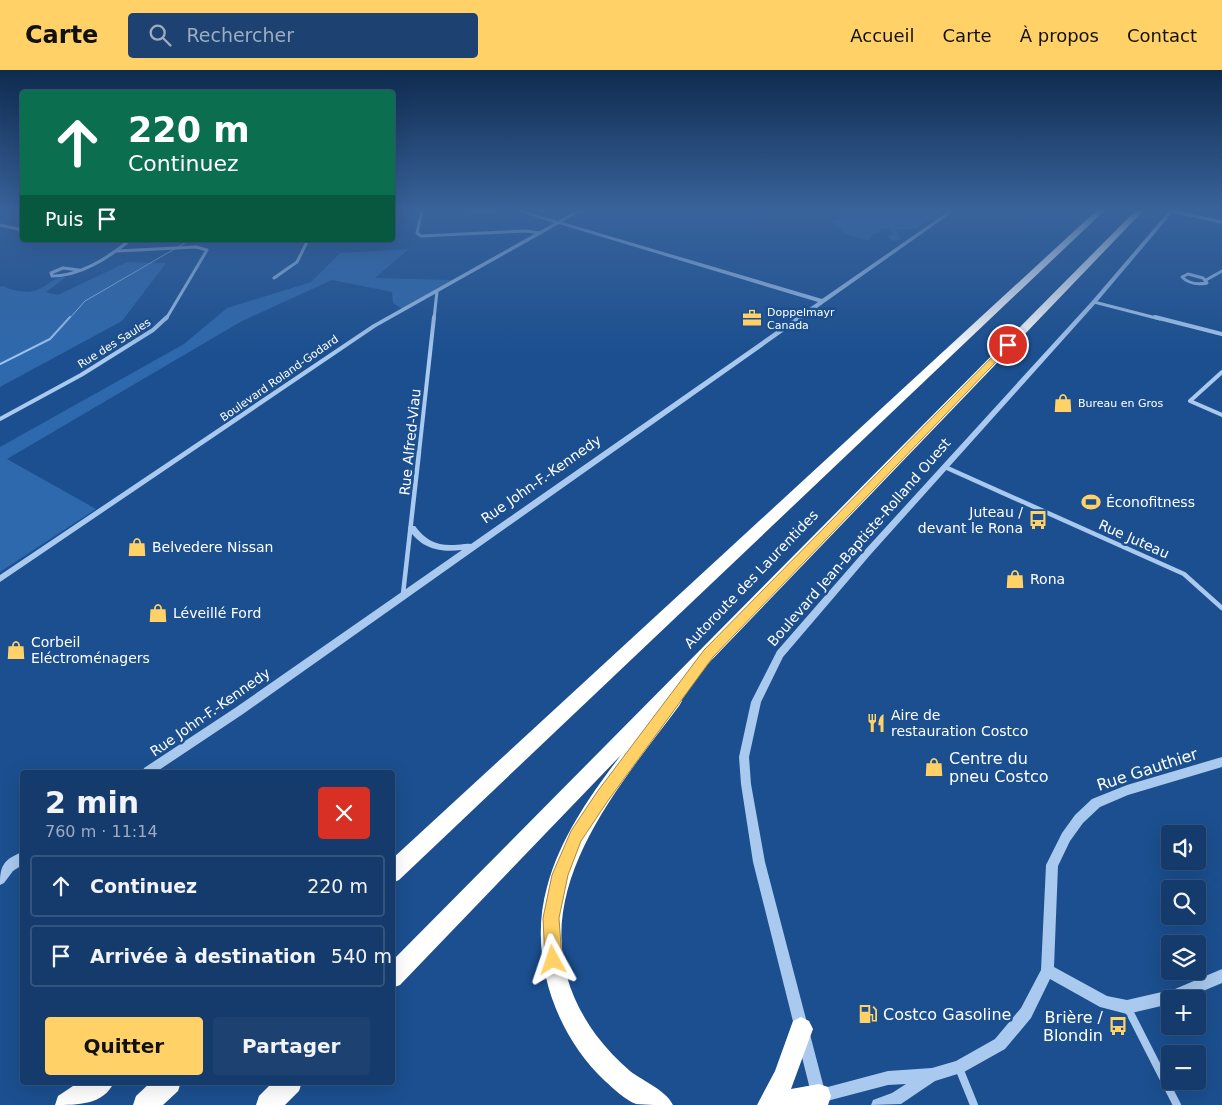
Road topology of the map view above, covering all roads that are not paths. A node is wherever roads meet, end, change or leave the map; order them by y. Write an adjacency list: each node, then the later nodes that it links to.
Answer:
1 (100, 259): 10 (street)
2 (201, 259): 20 (street, Rue des Saules)
3 (298, 259): 12 (street)
4 (493, 259): 14 (street, Boulevard Roland-Godard)
5 (683, 259): 15 (street)
6 (882, 259): 15 (street, Rue John-F.-Kennedy)
7 (1048, 259): 30 (highway, Autoroute des Laurentides)
8 (1093, 259): 27 (highway, Autoroute des Laurentides)
9 (1130, 259): 16 (street, Boulevard Jean-Baptiste-Rolland Ouest)
10 (79, 270): 10 (street)
11 (1222, 271): 13 (street)
12 (274, 278)
13 (1206, 280): 13 (street)
14 (437, 291): 22 (street, Rue Alfred-Viau); 24 (street, Boulevard Roland-Godard)
15 (821, 301): 23 (street, Rue John-F.-Kennedy)
16 (1094, 302): 17 (street); 21 (street, Boulevard Jean-Baptiste-Rolland Ouest)
17 (1222, 334)
18 (1222, 372): 19 (street)
19 (1222, 415)
20 (0, 420)
21 (945, 467): 26 (street, Rue Juteau); 40 (street, Boulevard Jean-Baptiste-Rolland Ouest)
22 (412, 528): 23 (street); 25 (street, Rue Alfred-Viau)
23 (476, 544): 25 (street, Rue John-F.-Kennedy)
24 (0, 579)
25 (403, 594): 29 (street, Rue John-F.-Kennedy)
26 (1222, 608)
27 (708, 654): 37 (highway, Autoroute des Laurentides); 50 (highway)
28 (1222, 762): 36 (street, Rue Gauthier)
29 (151, 770)
30 (443, 826): 32 (highway); 34 (highway, Autoroute des Laurentides)
31 (20, 859): 33 (street)
32 (395, 862)
33 (4, 868): 35 (street)
34 (395, 870)
35 (0, 879)
36 (1047, 971): 39 (street); 41 (street, Rue Gauthier)
37 (395, 974)
38 (1222, 976): 39 (street)
39 (1127, 1007): 55 (street)
40 (801, 1029): 46 (street, Boulevard Jean-Baptiste-Rolland Ouest); 51 (highway)
41 (959, 1067): 42 (street, Rue Gauthier); 54 (street)
42 (932, 1074): 46 (street, Rue Gauthier); 53 (street, Rue Gauthier)
43 (97, 1085): 47 (highway)
44 (166, 1085): 48 (highway)
45 (287, 1085): 49 (highway)
46 (820, 1100): 52 (highway)
47 (67, 1105)
48 (145, 1105)
49 (268, 1105)
50 (661, 1105)
51 (769, 1105)
52 (776, 1105)
53 (878, 1105)
54 (974, 1105)
55 (1178, 1105)

